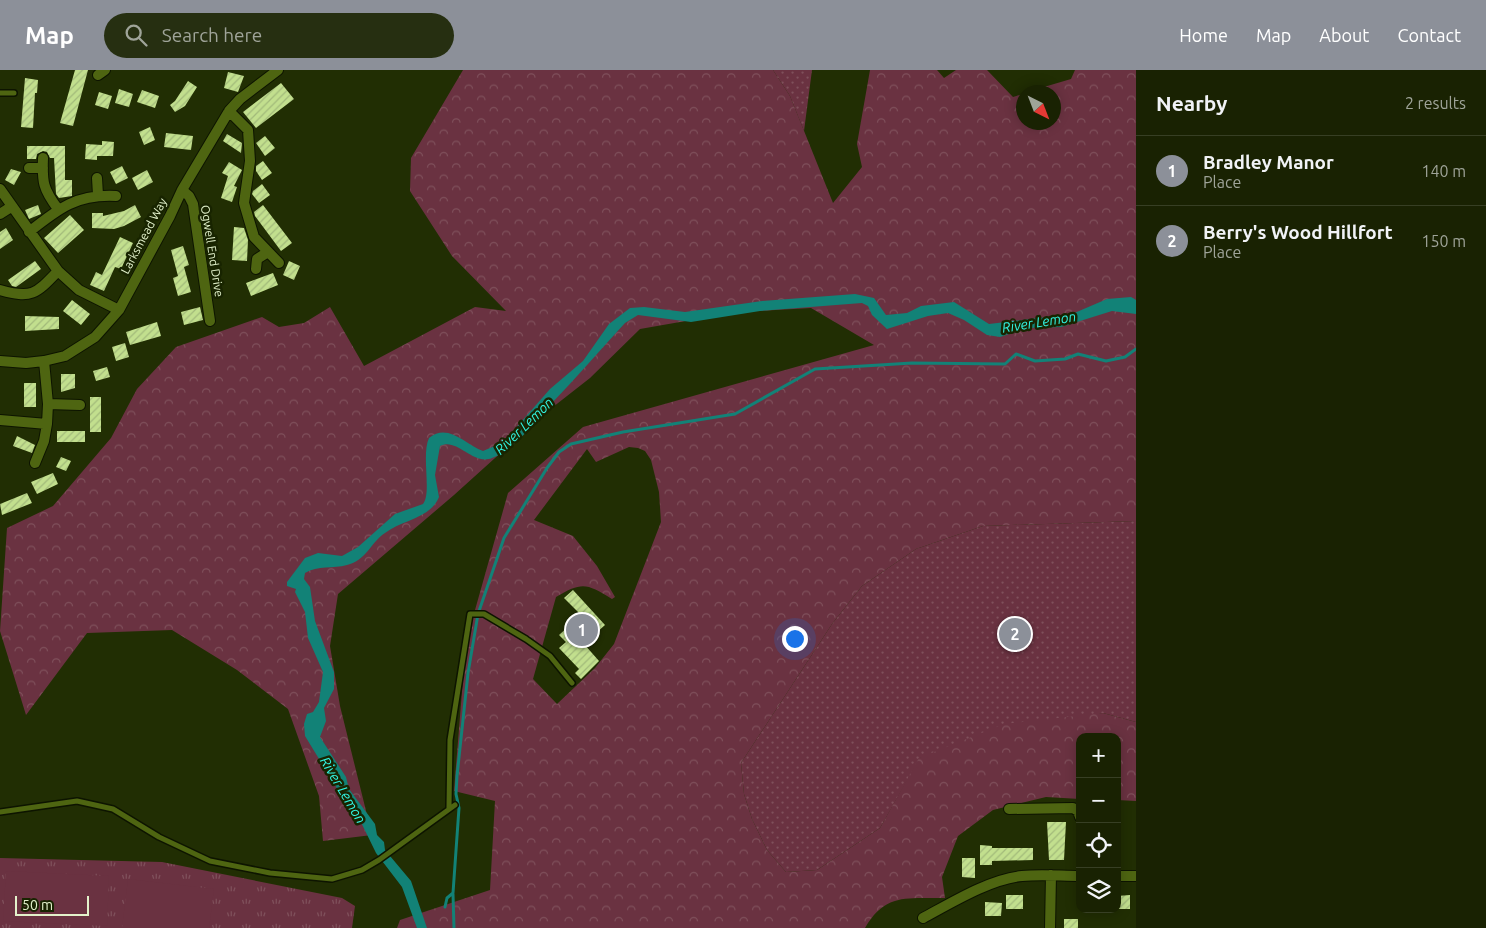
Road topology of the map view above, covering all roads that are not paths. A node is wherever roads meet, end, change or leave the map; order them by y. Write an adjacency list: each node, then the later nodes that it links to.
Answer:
1 (278, 70): 4 (street, Larksmead Way)
2 (0, 93): 3 (lane)
3 (14, 93)
4 (229, 111): 8 (street, Larksmead Way); 15 (street)
5 (29, 168): 12 (street)
6 (97, 178): 9 (street)
7 (0, 189): 11 (street)
8 (182, 190): 20 (street, Larksmead Way); 21 (street, Ogwell End Drive)
9 (98, 195): 10 (street); 12 (street)
10 (116, 196)
11 (11, 207): 13 (street); 14 (street)
12 (58, 209): 14 (street)
13 (0, 214)
14 (29, 232): 18 (street)
15 (268, 252): 16 (street); 17 (street)
16 (279, 263)
17 (256, 270)
18 (58, 271): 19 (street); 20 (street)
19 (0, 290)
20 (119, 310): 23 (street, Larksmead Way)
21 (210, 320)
22 (0, 361): 23 (street, Larksmead Way)
23 (44, 361): 24 (street)
24 (48, 404): 25 (street); 27 (street)
25 (80, 405)
26 (0, 420): 27 (street)
27 (47, 424): 28 (street)
28 (35, 463)
29 (572, 683): 32 (lane)
30 (1009, 809): 31 (street)
31 (1076, 810)
32 (0, 812)
33 (1051, 875): 34 (street); 37 (street); 38 (street)
34 (1076, 876)
35 (1121, 876): 36 (street)
36 (1136, 876)
37 (923, 918)
38 (1050, 928)

